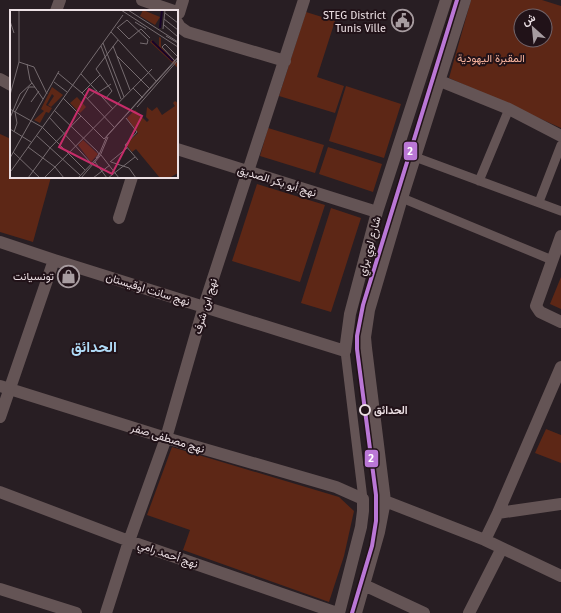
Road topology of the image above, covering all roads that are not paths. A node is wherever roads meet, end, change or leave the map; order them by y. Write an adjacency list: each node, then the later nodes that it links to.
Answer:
1 (60, 0): 7 (street)
2 (142, 0): 8 (street)
3 (183, 0): 9 (street)
4 (304, 0): 11 (street, نهج ابن شرف)
5 (446, 0): 26 (street, شارع لوي براي)
6 (465, 0): 13 (street, شارع لوي براي)
7 (56, 10)
8 (164, 10)
9 (178, 13)
10 (178, 20): 11 (street)
11 (285, 61): 20 (street, نهج ابن شرف)
12 (0, 79): 14 (street)
13 (440, 81): 15 (street); 19 (street, شارع لوي براي)
14 (10, 84)
15 (509, 109): 16 (street); 22 (street)
16 (561, 136)
17 (561, 145): 24 (street)
18 (178, 149): 20 (street, نهج أبو بكر الصديق)
19 (415, 157): 22 (street); 23 (street, شارع لوي براي)
20 (248, 172): 26 (street, نهج أبو بكر الصديق); 32 (street, نهج ابن شرف)
21 (132, 178): 27 (street)
22 (479, 181): 24 (street)
23 (402, 198): 31 (street); 41 (street, شارع لوي براي)
24 (539, 202): 25 (street)
25 (561, 211)
26 (377, 212): 34 (street, شارع لوي براي)
27 (119, 218)
28 (561, 236): 31 (street)
29 (0, 242): 30 (street, نهج سانت اوقيستان)
30 (54, 260): 32 (street, نهج سانت اوقيستان); 36 (street)
31 (552, 260): 33 (street)
32 (204, 306): 34 (street, نهج سانت اوقيستان); 38 (street, نهج ابن شرف)
33 (561, 322)
34 (344, 351): 40 (street, شارع لوي براي)
35 (561, 367): 43 (street)
36 (4, 387): 37 (street); 38 (street, نهج مصطفى صفر)
37 (0, 417)
38 (166, 438): 40 (street, نهج مصطفى صفر); 45 (street, نهج ابن شرف)
39 (0, 492): 45 (street, نهج أحمد رامي)
40 (363, 499): 52 (street)
41 (385, 501): 44 (street); 48 (street, شارع لوي براي)
42 (561, 504): 43 (street)
43 (498, 513): 44 (street)
44 (485, 540): 46 (street)
45 (129, 541): 51 (street, نهج ابن شرف); 52 (street, نهج أحمد رامي)
46 (502, 548): 47 (street); 55 (street)
47 (561, 576)
48 (364, 585): 53 (street, شارع لوي براي); 54 (street)
49 (0, 589): 50 (street)
50 (76, 613)
51 (106, 613)
52 (338, 613)
53 (356, 613)
54 (424, 613)
55 (469, 613)

